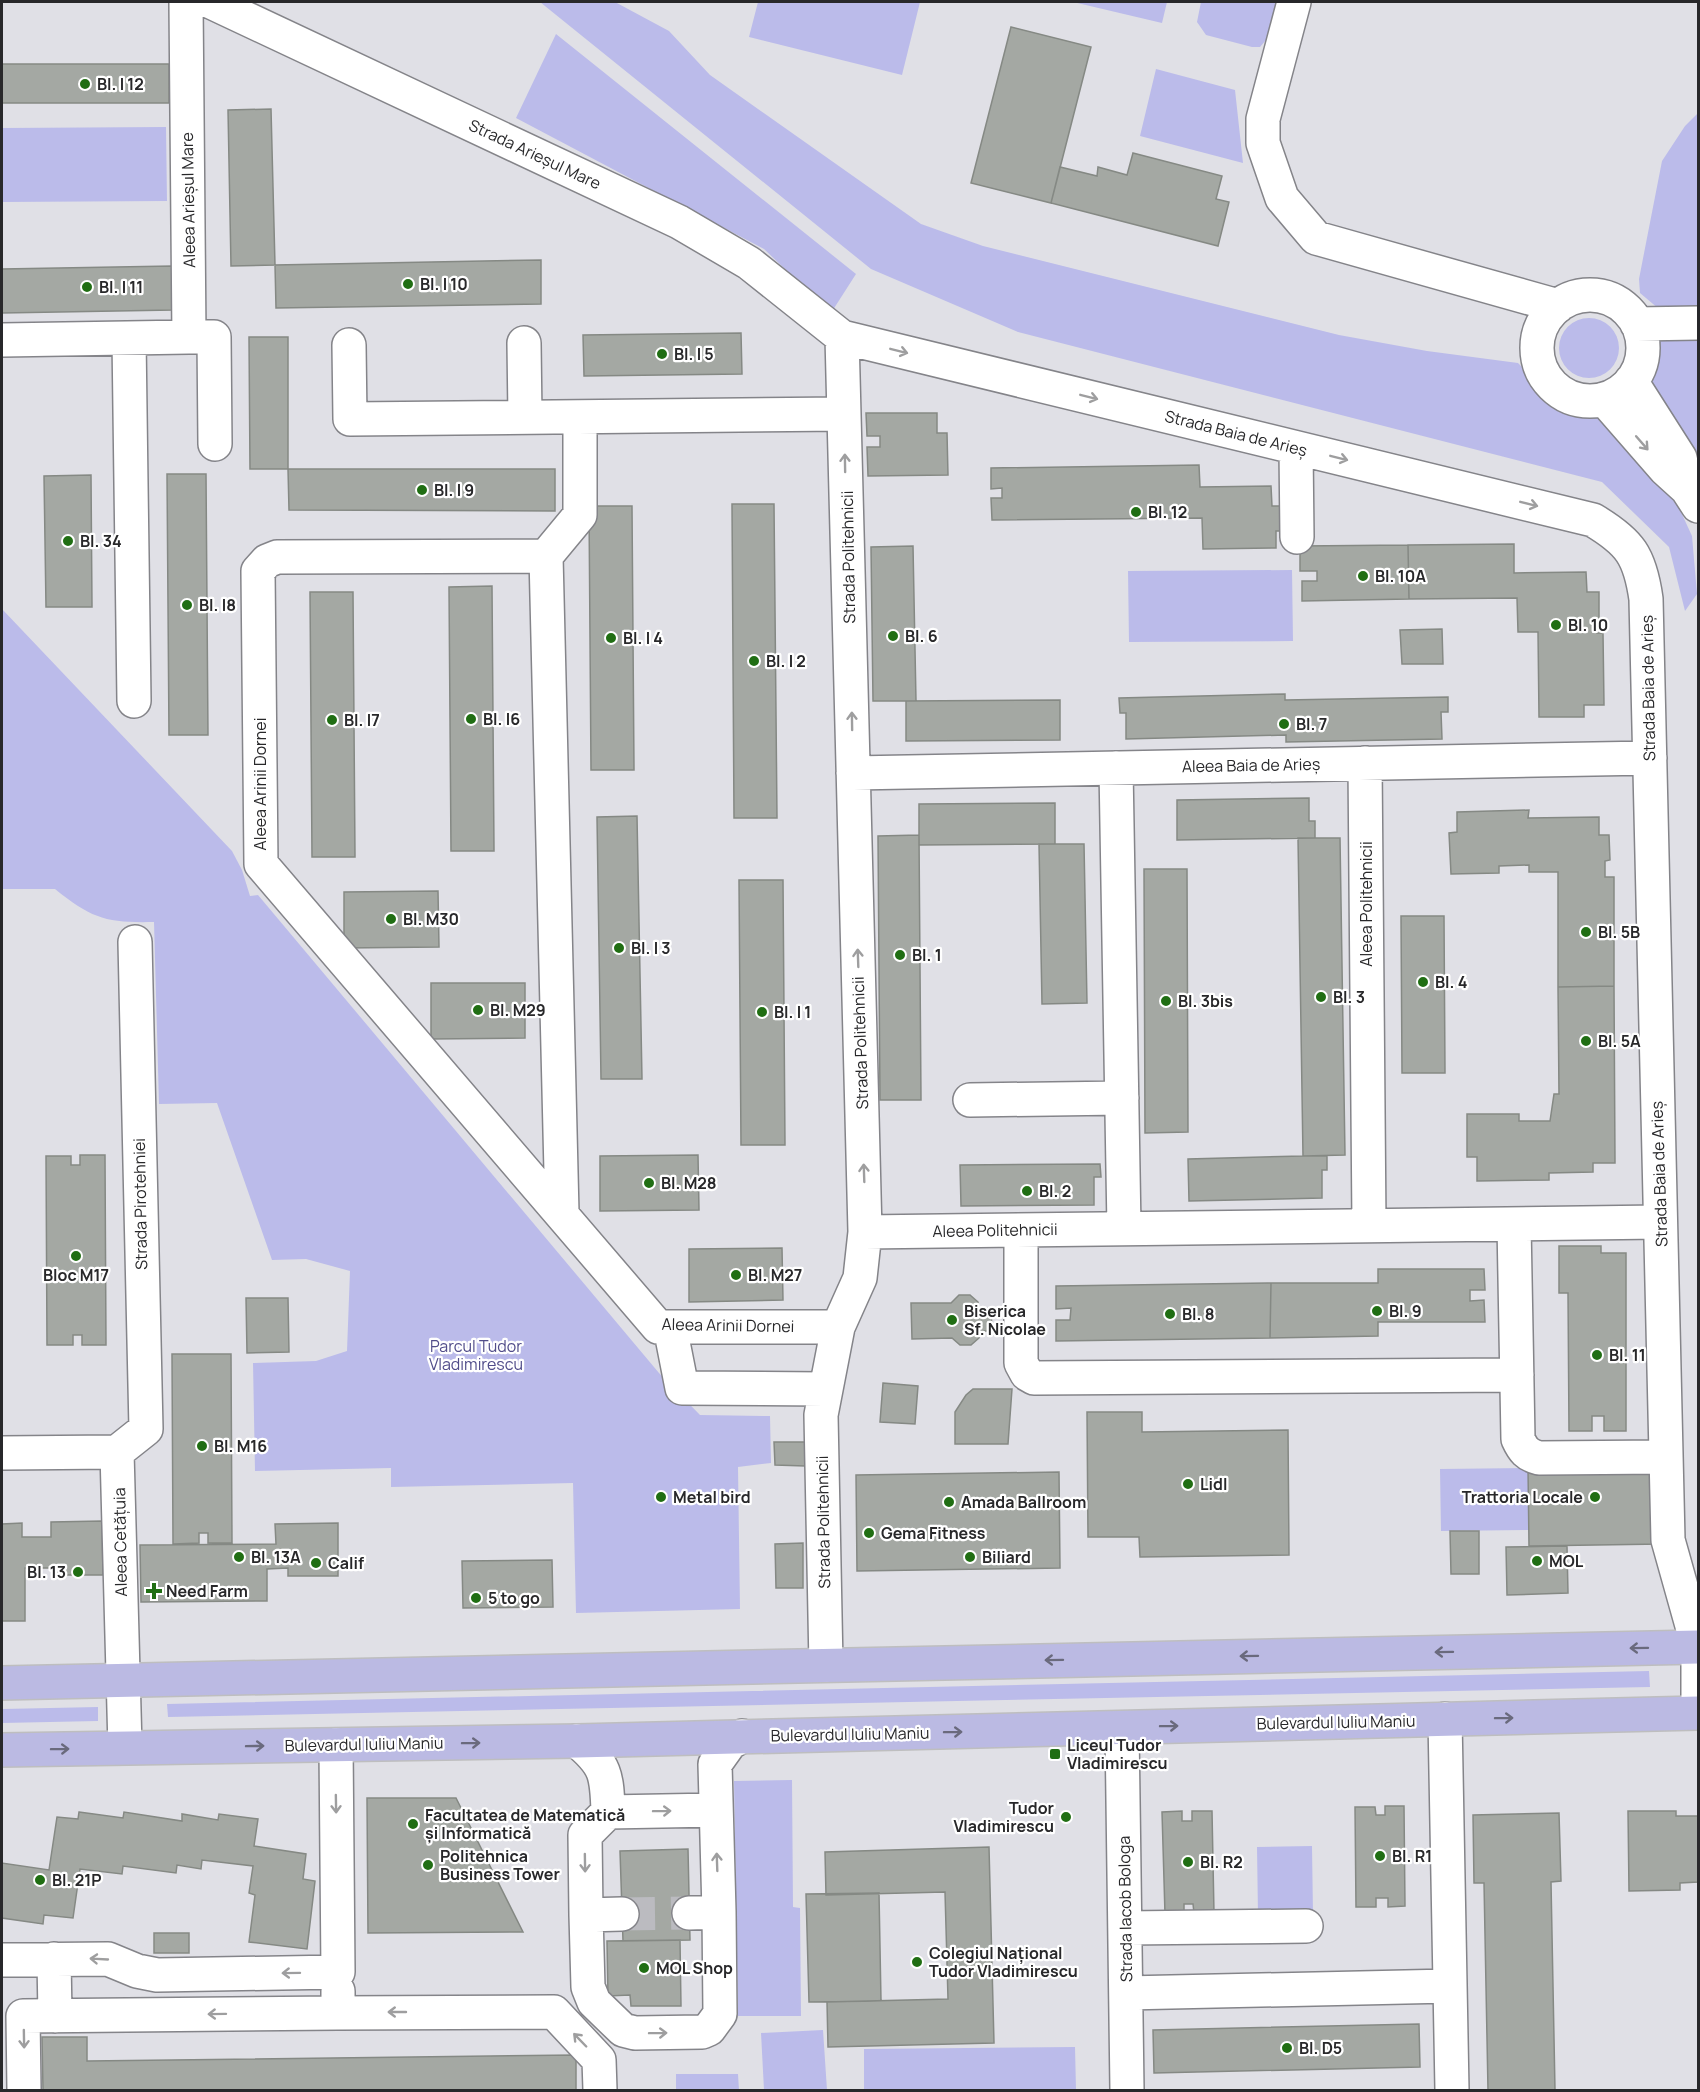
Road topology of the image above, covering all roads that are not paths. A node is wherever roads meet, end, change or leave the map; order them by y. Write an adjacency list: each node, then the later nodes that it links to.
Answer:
1 (186, 2): 7 (street, Aleea Arieșul Mare)
2 (210, 2): 8 (street, Strada Arieșul Mare)
3 (1294, 2): 4 (street)
4 (1558, 306): 6 (street); 14 (street)
5 (1698, 323): 6 (street)
6 (1637, 324): 13 (street)
7 (189, 337): 9 (street); 18 (street)
8 (842, 337): 15 (street, Strada Politehnicii); 19 (street, Strada Baia de Arieș, one-way to 19)
9 (129, 338): 10 (street); 23 (street)
10 (2, 340)
11 (524, 343): 16 (street)
12 (349, 345): 16 (street)
13 (1631, 381): 14 (street); 20 (street)
14 (1604, 399): 20 (street, one-way to 20)
15 (844, 414): 17 (street); 27 (street, Strada Politehnicii, one-way to 15)
16 (525, 417): 17 (street)
17 (580, 417): 22 (street)
18 (215, 444)
19 (1296, 447): 21 (street); 24 (street, Strada Baia de Arieș, one-way to 24)
20 (1693, 497)
21 (1297, 537)
22 (546, 556): 31 (street); 31 (street, Aleea Arinii Dornei)
23 (134, 701)
24 (1650, 758): 25 (street, Aleea Baia de Arieș); 32 (street, Strada Baia de Arieș)
25 (1365, 763): 26 (street, Aleea Baia de Arieș); 34 (street, Aleea Politehnicii)
26 (1116, 768): 27 (street, Aleea Baia de Arieș); 29 (street)
27 (853, 773): 37 (street, Strada Politehnicii, one-way to 27)
28 (135, 942): 42 (street, Strada Pirotehniei)
29 (1122, 1098): 30 (street); 35 (street)
30 (970, 1100)
31 (562, 1213): 38 (street, Aleea Arinii Dornei)
32 (1660, 1222): 33 (street, Aleea Politehnicii); 44 (street, Strada Baia de Arieș)
33 (1514, 1224): 34 (street, Aleea Politehnicii); 40 (street)
34 (1369, 1226): 35 (street, Aleea Politehnicii)
35 (1124, 1228): 36 (street, Aleea Politehnicii)
36 (1021, 1230): 37 (street, Aleea Politehnicii); 40 (street)
37 (865, 1232): 39 (street, Strada Politehnicii)
38 (670, 1327): 39 (street, Aleea Arinii Dornei); 41 (street)
39 (838, 1327): 41 (street, Strada Politehnicii)
40 (1517, 1375): 44 (street)
41 (824, 1389): 46 (street, Strada Politehnicii)
42 (117, 1452): 43 (street); 47 (street, Aleea Cetățuia)
43 (2, 1454)
44 (1665, 1457): 45 (street, Strada Baia de Arieș)
45 (1698, 1647): 46 (main road, one-way to 46); 49 (street, Strada Baia de Arieș)
46 (826, 1665): 47 (main road)
47 (123, 1680): 48 (main road); 56 (street, Aleea Cetățuia)
48 (2, 1683)
49 (1698, 1707)
50 (1698, 1713): 51 (main road, Bulevardul Iuliu Maniu, one-way to 50)
51 (1445, 1719): 52 (main road, Bulevardul Iuliu Maniu, one-way to 51); 67 (street)
52 (1122, 1728): 53 (main road, Bulevardul Iuliu Maniu, one-way to 52); 63 (street, Strada Iacob Bologa)
53 (742, 1736): 54 (main road, Bulevardul Iuliu Maniu); 58 (street)
54 (577, 1741): 55 (main road, Bulevardul Iuliu Maniu, one-way to 54); 59 (street)
55 (336, 1745): 56 (main road, Bulevardul Iuliu Maniu, one-way to 55); 66 (street, one-way to 66)
56 (125, 1747): 57 (main road, Bulevardul Iuliu Maniu, one-way to 56)
57 (2, 1750)
58 (716, 1810): 59 (street, one-way to 58); 61 (street, one-way to 58)
59 (608, 1812): 61 (street, one-way to 61)
60 (622, 1914): 61 (street)
61 (586, 1915)
62 (1306, 1926): 63 (street)
63 (1125, 1928): 68 (street, Strada Iacob Bologa)
64 (54, 1959): 65 (street); 66 (street, one-way to 64); 70 (street)
65 (2, 1960)
66 (338, 1972): 69 (street)
67 (1450, 1986): 68 (street); 74 (street)
68 (1126, 1993): 73 (street, Strada Iacob Bologa)
69 (338, 2013): 70 (street, one-way to 70); 72 (street, one-way to 69)
70 (55, 2016): 71 (street, one-way to 71)
71 (24, 2091)
72 (600, 2091)
73 (1127, 2091)
74 (1452, 2091)

